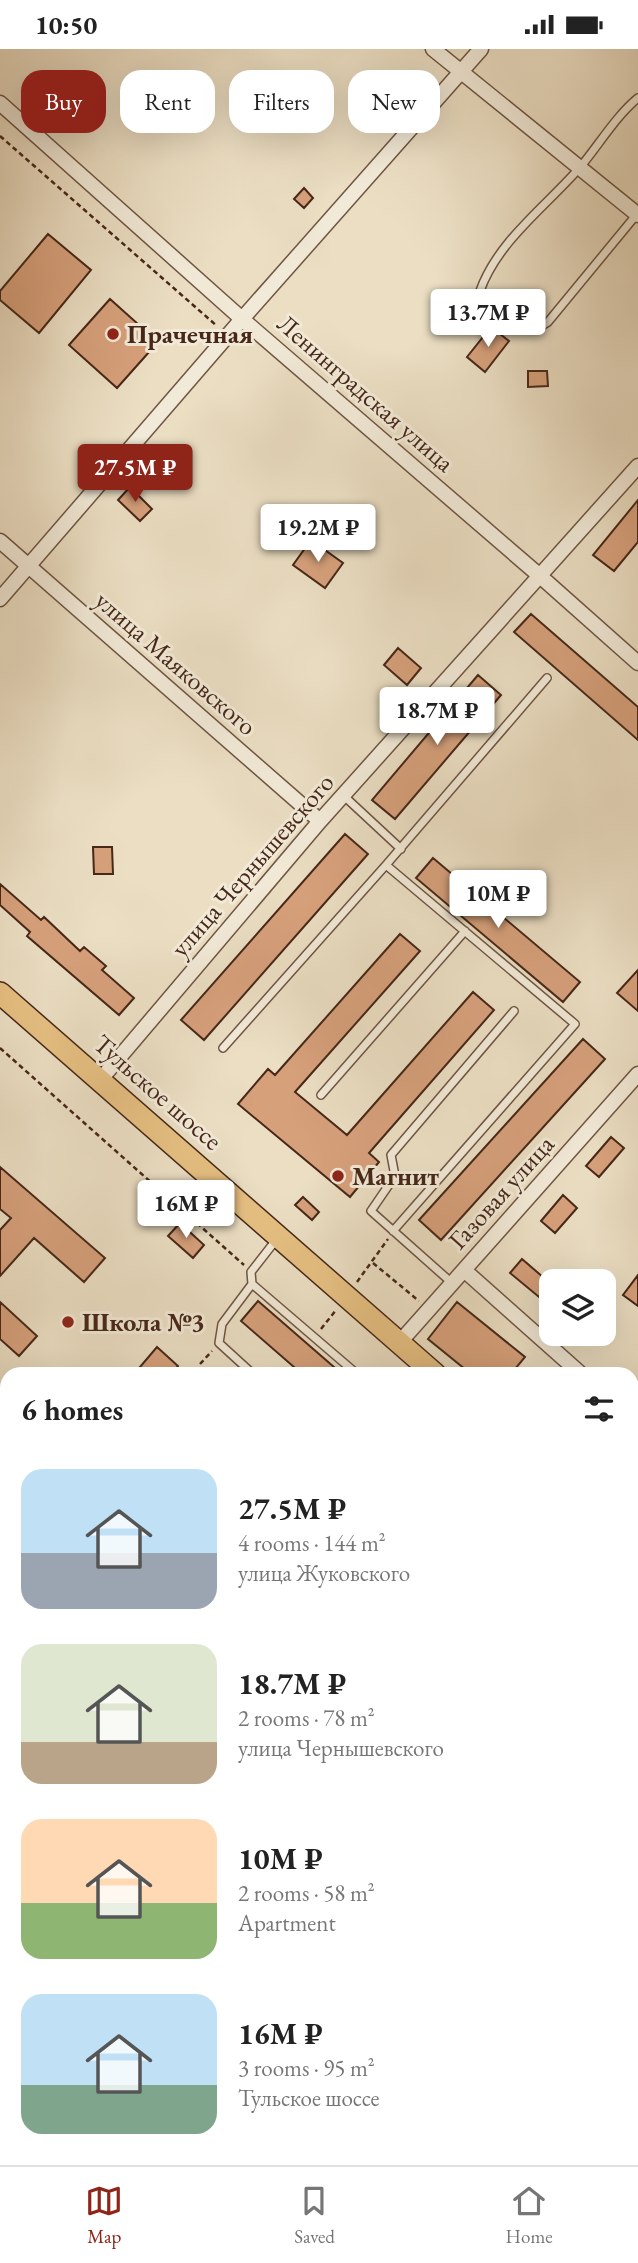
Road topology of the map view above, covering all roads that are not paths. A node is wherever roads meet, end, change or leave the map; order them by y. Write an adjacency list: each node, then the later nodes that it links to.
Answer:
1 (433, 49): 3 (street)
2 (481, 49): 3 (street)
3 (461, 73): 6 (street); 8 (street)
4 (638, 97): 6 (lane)
5 (0, 103): 8 (street, Ленинградская улица)
6 (581, 167): 7 (street); 7 (lane)
7 (638, 214)
8 (242, 319): 11 (street); 12 (street, Ленинградская улица)
9 (638, 466): 12 (street, улица Чернышевского)
10 (0, 541): 11 (street, улица Маяковского)
11 (28, 566): 13 (street); 17 (street, улица Маяковского)
12 (540, 576): 14 (street, Ленинградская улица); 16 (street, улица Чернышевского)
13 (0, 599)
14 (638, 663)
15 (547, 678): 18 (lane)
16 (344, 796): 17 (street, улица Чернышевского); 18 (lane)
17 (320, 821): 25 (street, улица Чернышевского)
18 (401, 849): 19 (lane)
19 (386, 866): 20 (lane); 23 (lane)
20 (464, 931): 26 (lane); 27 (lane)
21 (1, 997): 25 (main road, Тульское шоссе)
22 (514, 1011): 27 (lane)
23 (223, 1048)
24 (638, 1074): 29 (street, Газовая улица)
25 (101, 1079): 28 (main road, Тульское шоссе)
26 (321, 1095)
27 (393, 1231): 30 (lane)
28 (279, 1237): 31 (lane); 32 (main road, Тульское шоссе)
29 (464, 1270): 30 (street, Газовая улица); 36 (street)
30 (452, 1283): 32 (street, Газовая улица)
31 (252, 1284): 33 (lane); 34 (lane)
32 (400, 1342): 35 (main road, Тульское шоссе)
33 (245, 1367)
34 (349, 1367)
35 (427, 1367)
36 (573, 1367)

